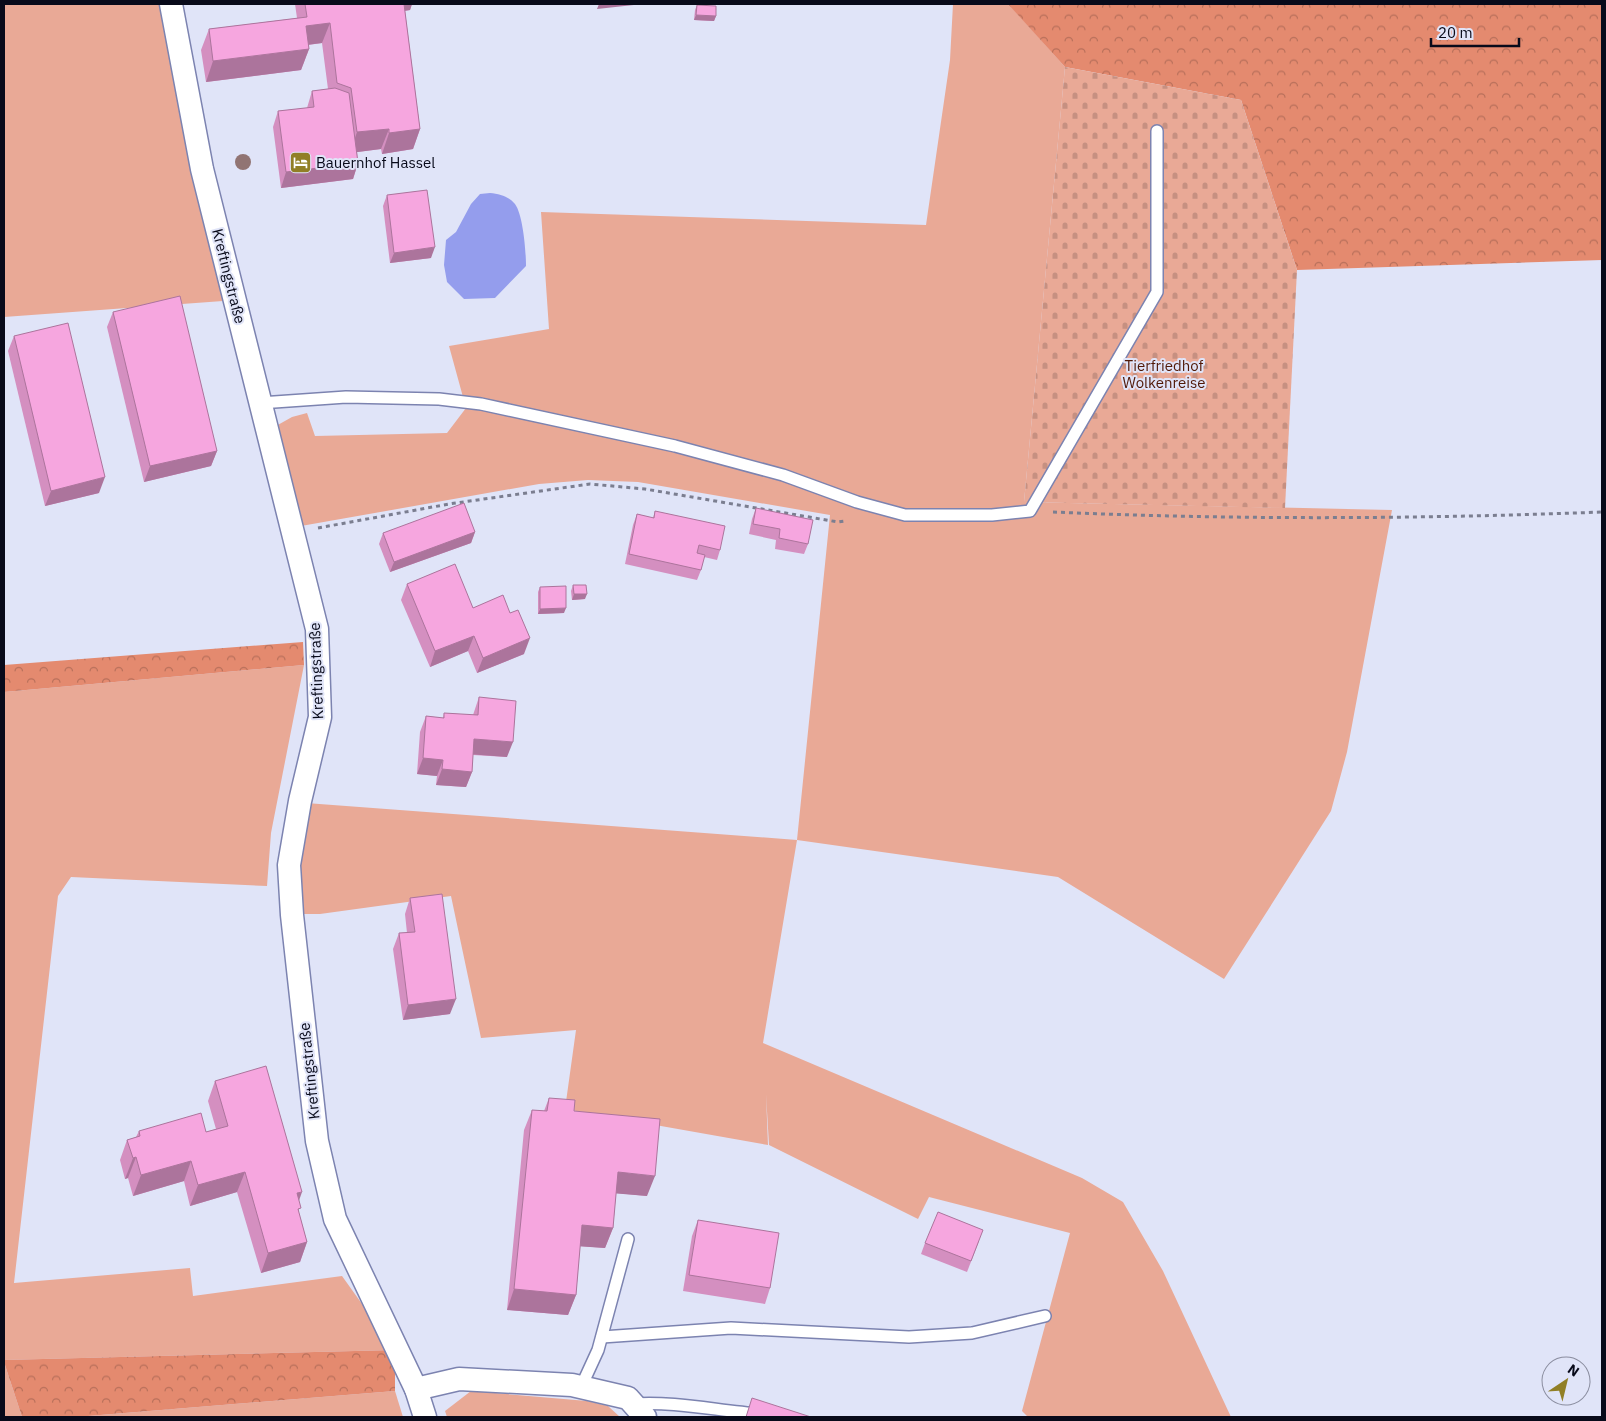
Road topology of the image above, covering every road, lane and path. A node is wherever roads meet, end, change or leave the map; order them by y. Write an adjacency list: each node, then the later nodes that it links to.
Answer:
1 (171, 4): 3 (street, Kreftingstraße)
2 (1156, 131): 4 (lane)
3 (260, 403): 4 (lane); 7 (street, Kreftingstraße)
4 (1030, 511): 5 (path)
5 (1602, 512)
6 (848, 521): 7 (path)
7 (293, 533): 12 (street, Kreftingstraße)
8 (628, 1239): 10 (lane)
9 (1045, 1316): 10 (lane)
10 (602, 1337): 11 (lane)
11 (581, 1387): 12 (street); 13 (street)
12 (416, 1389): 15 (street, Kreftingstraße)
13 (639, 1410): 14 (lane)
14 (770, 1415)
15 (424, 1417)

